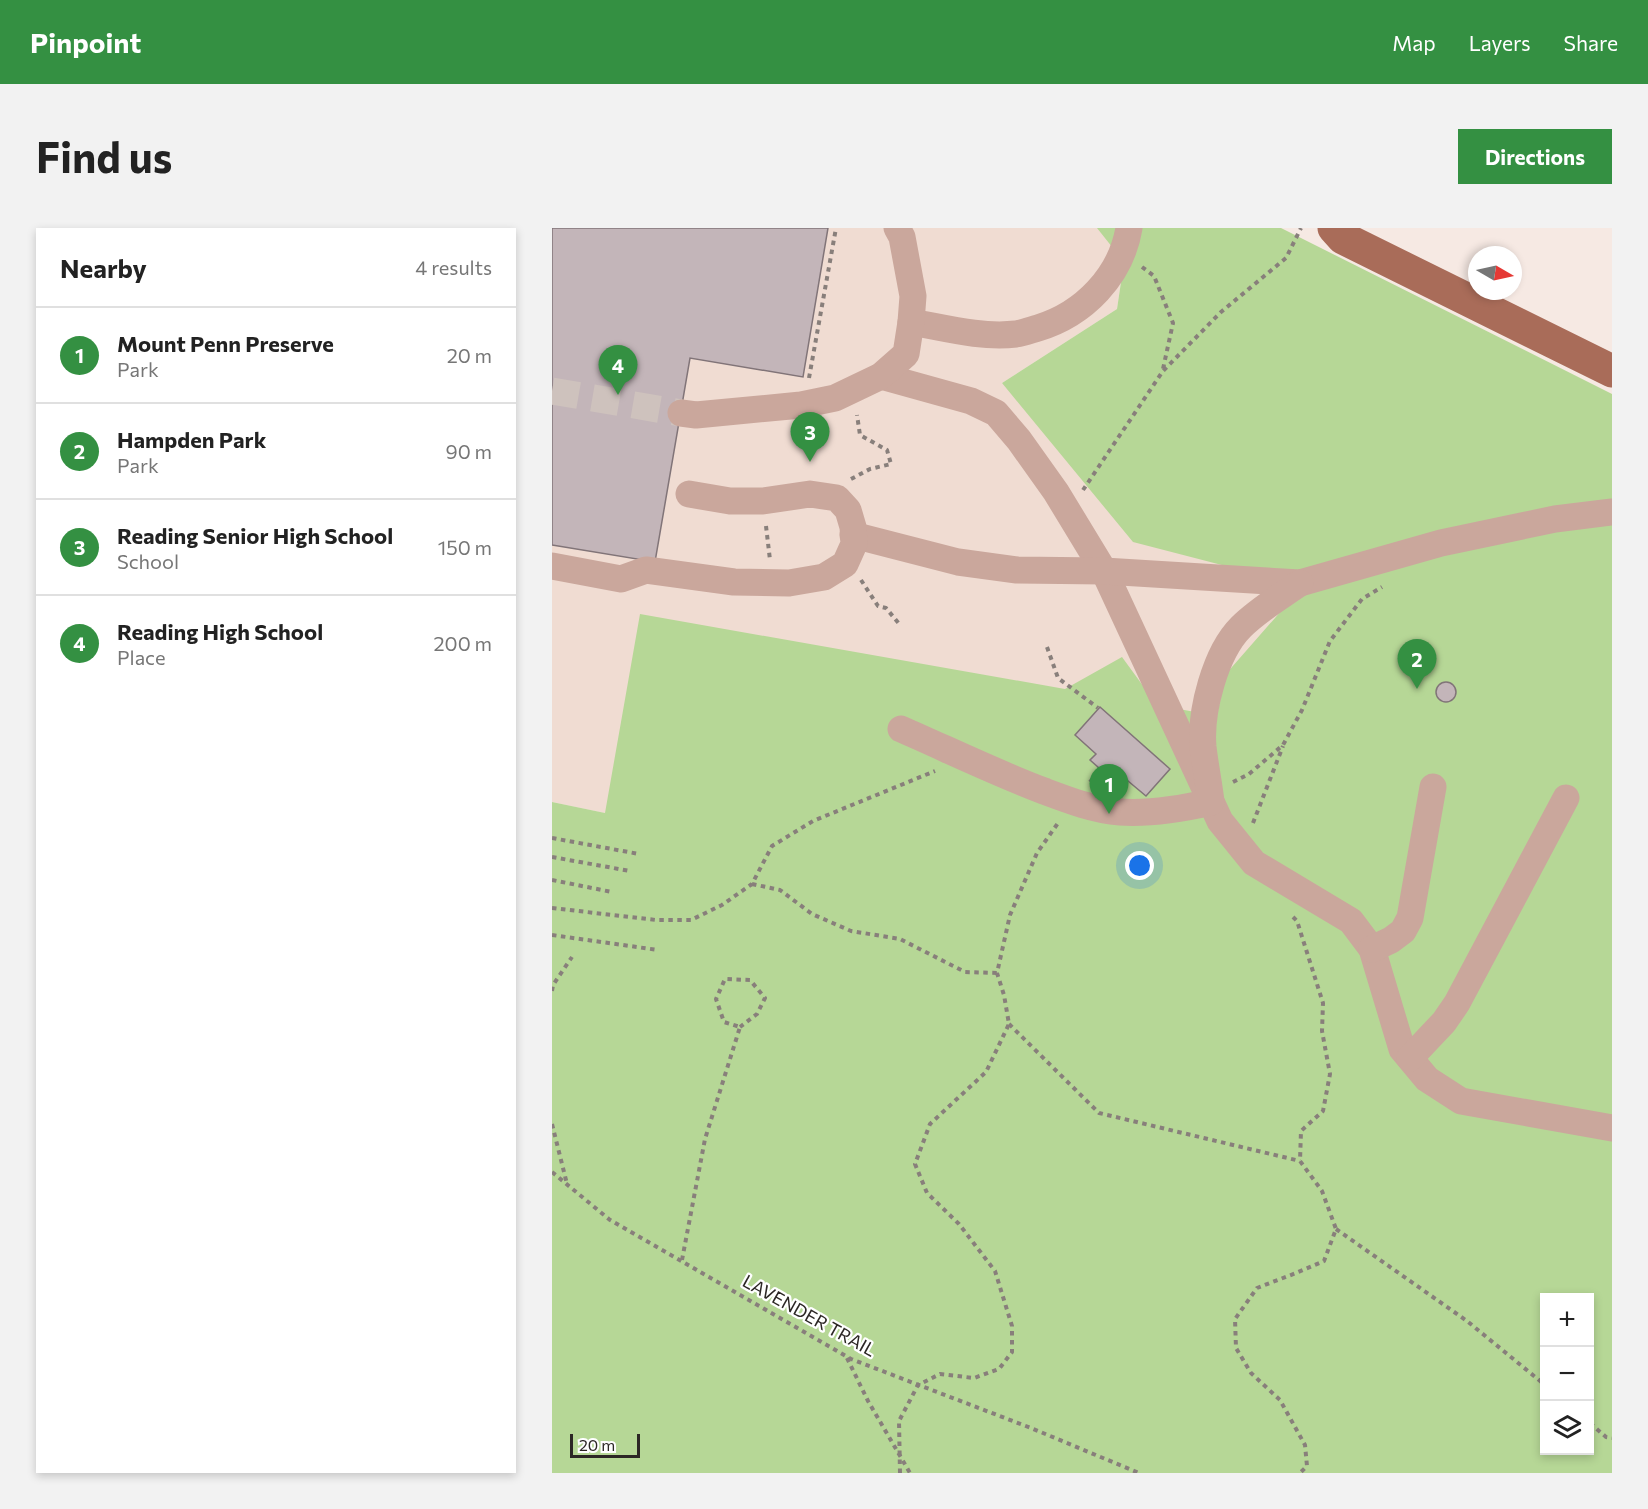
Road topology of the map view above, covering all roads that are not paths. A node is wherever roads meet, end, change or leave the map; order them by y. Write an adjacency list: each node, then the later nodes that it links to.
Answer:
1 (897, 228): 4 (lane)
2 (1333, 231): 5 (main road)
3 (1126, 239): 4 (lane)
4 (911, 322): 6 (lane)
5 (1612, 371)
6 (881, 376): 7 (lane); 12 (lane)
7 (681, 413)
8 (689, 494): 10 (lane)
9 (1612, 512): 13 (lane)
10 (853, 535): 11 (lane); 12 (lane)
11 (552, 567)
12 (1104, 572): 13 (lane); 16 (lane)
13 (1300, 583): 16 (lane)
14 (901, 729): 16 (lane)
15 (1433, 787): 18 (lane)
16 (1210, 798): 18 (lane)
17 (1566, 798): 19 (lane)
18 (1372, 949): 19 (lane)
19 (1410, 1058): 20 (lane)
20 (1612, 1128)

